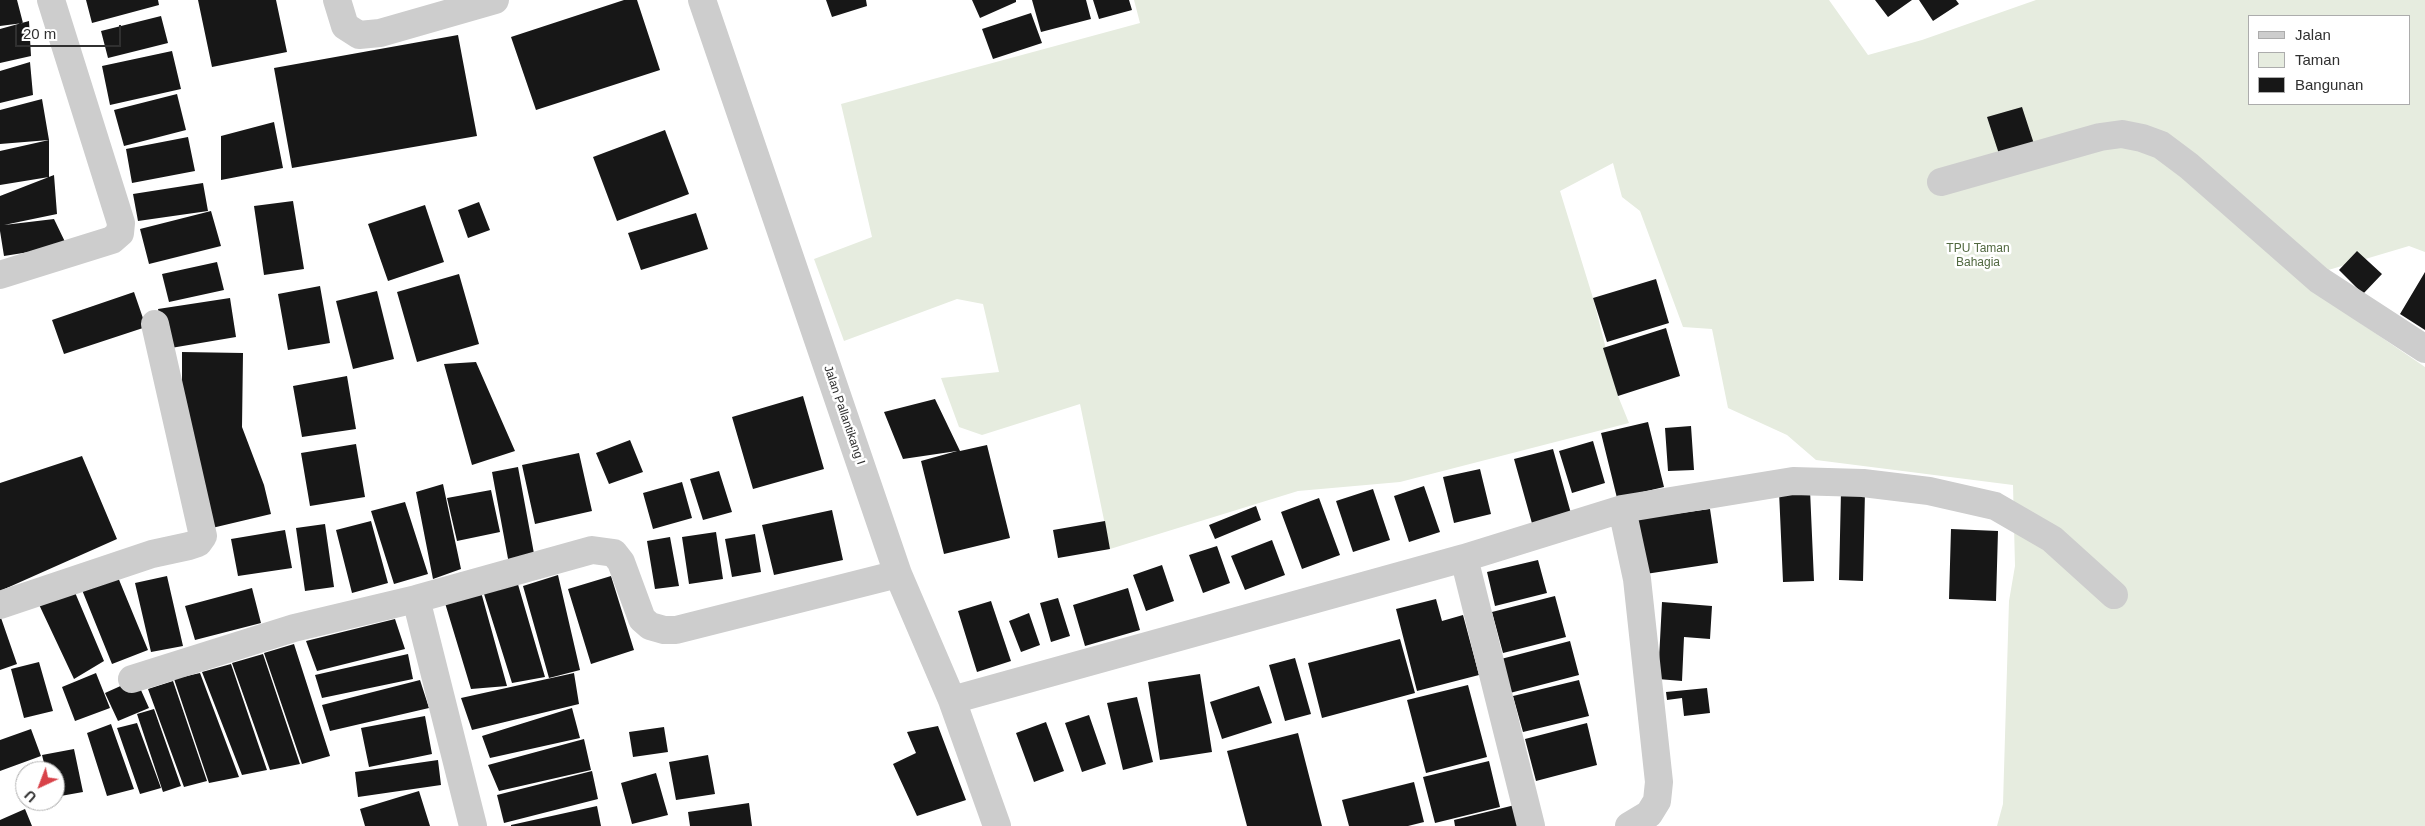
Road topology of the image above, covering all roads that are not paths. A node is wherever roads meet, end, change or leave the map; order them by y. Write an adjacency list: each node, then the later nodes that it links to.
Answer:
1 (52, 0): 6 (street)
2 (337, 0): 3 (street)
3 (495, 0)
4 (702, 0): 11 (street, Jalan Pallantikang I)
5 (1941, 182): 8 (street)
6 (0, 274)
7 (155, 324): 14 (street)
8 (2425, 349)
9 (1622, 509): 10 (street); 12 (street); 20 (street)
10 (1464, 558): 16 (street); 19 (street)
11 (898, 574): 13 (street); 16 (street, Jalan Pallantikang I)
12 (2114, 595)
13 (416, 599): 15 (street); 17 (street)
14 (0, 605)
15 (132, 679)
16 (952, 700): 18 (street, Jalan Pallantikang I)
17 (473, 826)
18 (997, 826)
19 (1531, 826)
20 (1629, 826)

